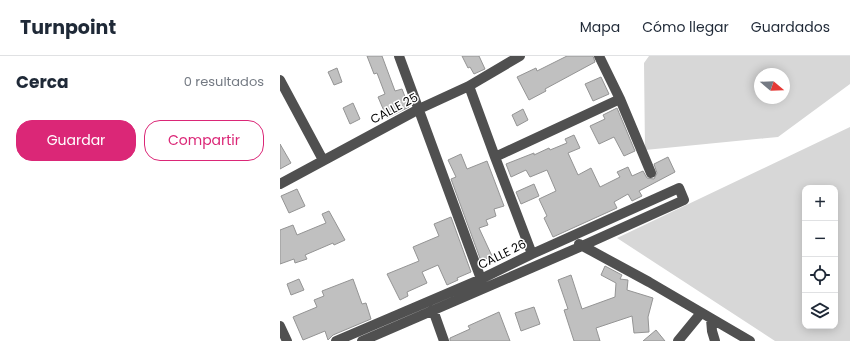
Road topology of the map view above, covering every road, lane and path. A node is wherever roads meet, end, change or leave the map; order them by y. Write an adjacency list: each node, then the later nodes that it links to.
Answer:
1 (399, 56): 7 (street)
2 (520, 56): 5 (street, CALLE 25)
3 (599, 56): 6 (street)
4 (280, 80): 9 (street)
5 (469, 86): 7 (street, CALLE 25); 8 (street)
6 (620, 99): 8 (street); 10 (street)
7 (419, 108): 9 (street, CALLE 25); 15 (street)
8 (495, 157): 14 (street)
9 (323, 160): 11 (street, CALLE 25)
10 (651, 173)
11 (280, 184)
12 (567, 238): 13 (street); 13 (street, CALLE 26); 14 (street, CALLE 26)
13 (582, 246): 16 (street, CALLE 26); 17 (street)
14 (532, 254): 15 (street, CALLE 26)
15 (481, 279): 21 (street, CALLE 26)
16 (433, 310): 22 (street, CALLE 26); 23 (street)
17 (701, 313): 18 (street); 24 (street)
18 (711, 319): 25 (street); 26 (street)
19 (280, 326): 20 (street)
20 (287, 341)
21 (336, 341)
22 (362, 341)
23 (444, 341)
24 (678, 341)
25 (715, 341)
26 (750, 341)

